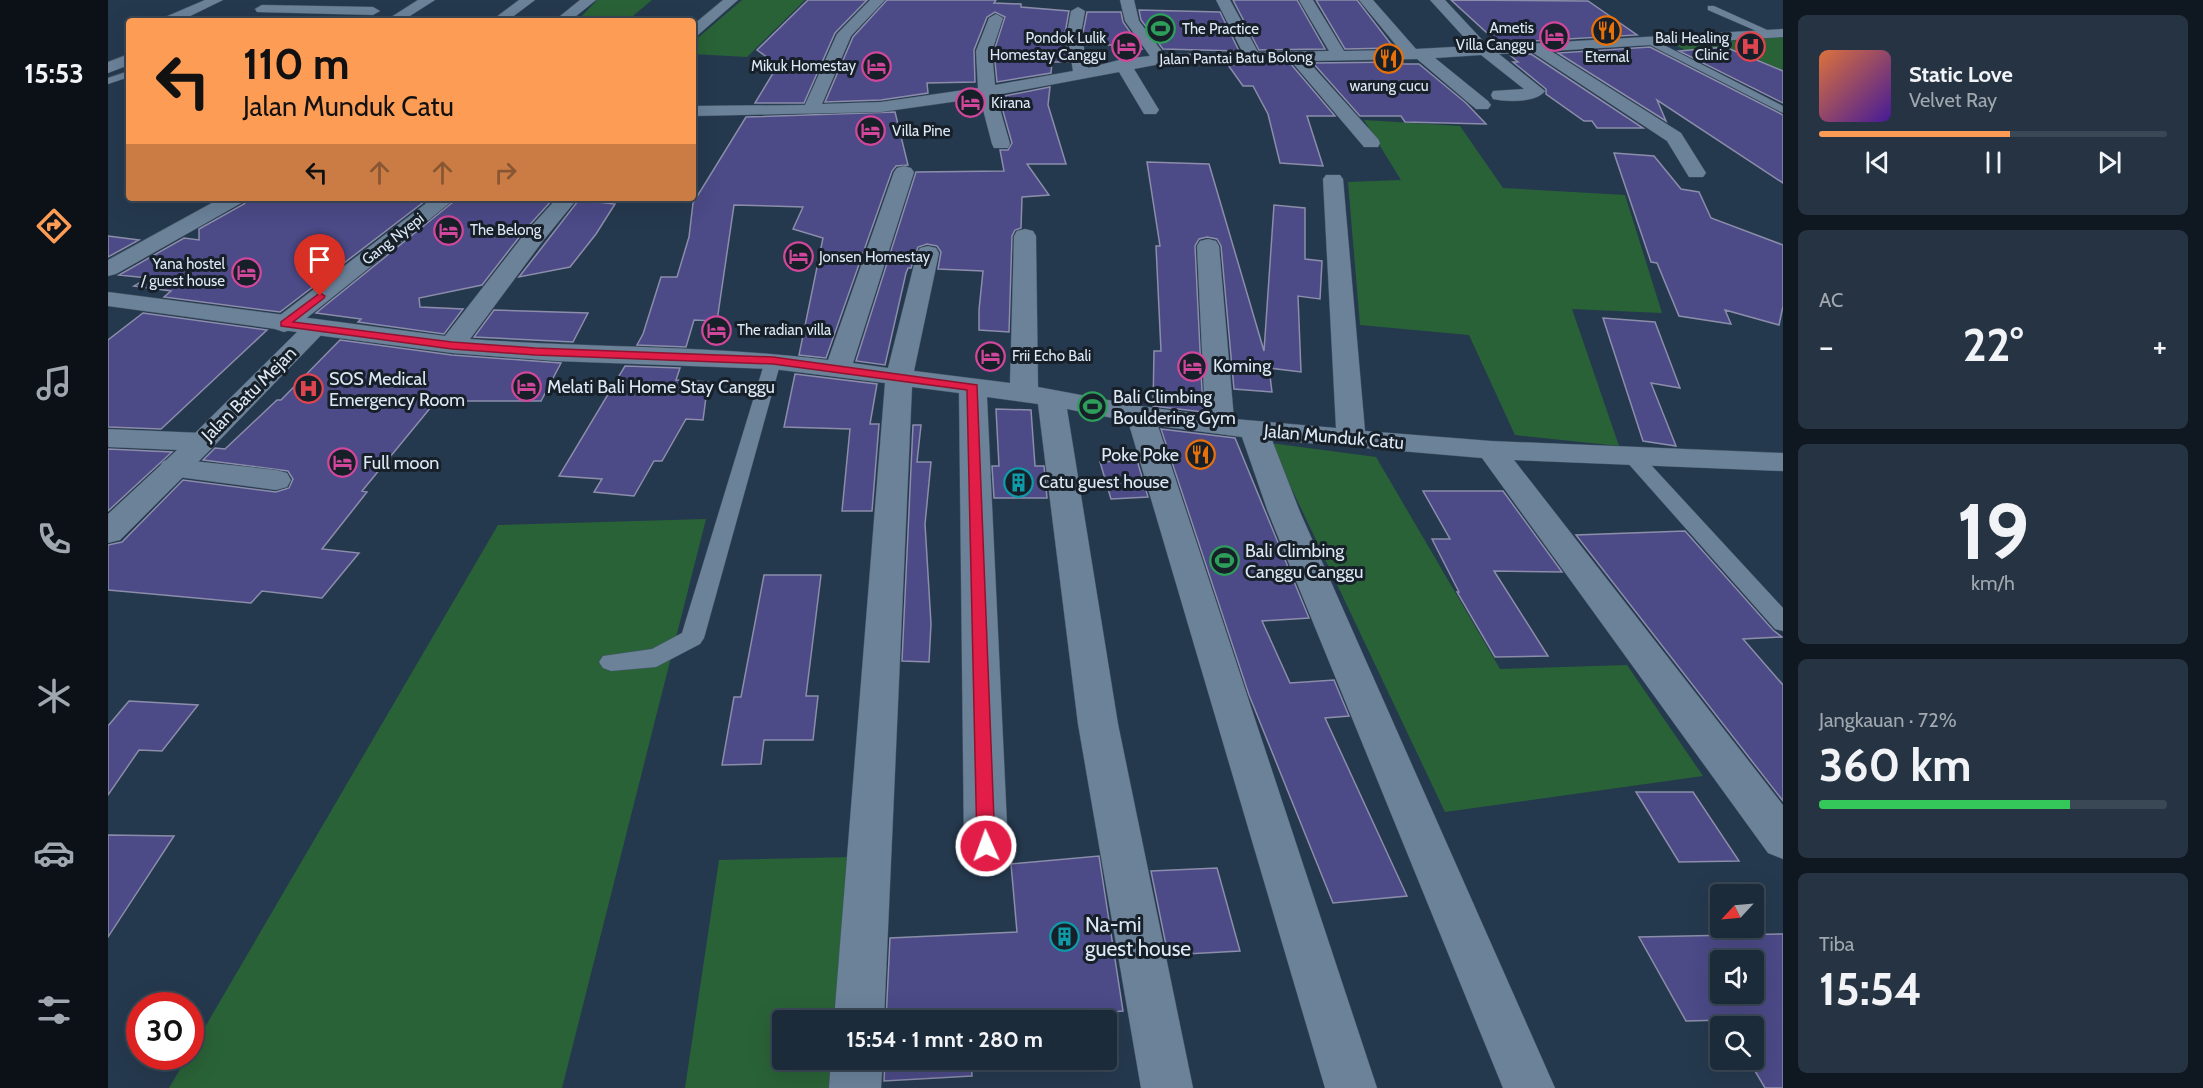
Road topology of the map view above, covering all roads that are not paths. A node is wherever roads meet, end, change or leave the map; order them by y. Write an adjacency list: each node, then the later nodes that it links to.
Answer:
1 (216, 0): 15 (street)
2 (277, 0): 16 (street)
3 (428, 0): 17 (street)
4 (528, 0): 18 (street)
5 (589, 0): 19 (street)
6 (731, 0): 21 (street)
7 (878, 0): 41 (street)
8 (1127, 0): 30 (street)
9 (1223, 0): 29 (street)
10 (1306, 0): 27 (street)
11 (1366, 0): 26 (street)
12 (1437, 0): 25 (street)
13 (1711, 8): 22 (lane)
14 (1078, 11): 35 (street)
15 (175, 18)
16 (361, 18)
17 (397, 18)
18 (502, 18)
19 (565, 18)
20 (996, 18): 38 (street)
21 (696, 29)
22 (1777, 33): 23 (street, Jalan Pantai Batu Bolong)
23 (1651, 42): 24 (street, Jalan Pantai Batu Bolong); 42 (lane)
24 (1536, 48): 25 (street, Jalan Pantai Batu Bolong); 48 (street)
25 (1483, 49): 26 (street, Jalan Pantai Batu Bolong); 39 (street)
26 (1416, 54): 27 (street, Jalan Pantai Batu Bolong); 40 (street)
27 (1339, 55): 28 (street, Jalan Pantai Batu Bolong)
28 (1295, 56): 29 (street, Jalan Pantai Batu Bolong); 45 (street)
29 (1253, 57): 30 (street, Jalan Pantai Batu Bolong)
30 (1160, 58): 32 (street, Jalan Pantai Batu Bolong)
31 (126, 60): 33 (street)
32 (1122, 64): 35 (street, Jalan Pantai Batu Bolong); 44 (street)
33 (108, 69): 34 (street)
34 (126, 72)
35 (1081, 72): 38 (street, Jalan Pantai Batu Bolong)
36 (126, 74): 37 (lane)
37 (108, 81)
38 (987, 92): 41 (street, Jalan Pantai Batu Bolong); 46 (street)
39 (1500, 95)
40 (1482, 105)
41 (811, 110): 43 (street, Jalan Pantai Batu Bolong)
42 (1783, 110)
43 (696, 111)
44 (1150, 111)
45 (1371, 143)
46 (1001, 144)
47 (904, 172): 62 (street)
48 (1696, 173)
49 (1333, 179): 68 (street)
50 (231, 201): 56 (street)
51 (442, 201): 58 (street, Gang Nyepi)
52 (565, 201): 60 (street)
53 (1025, 236): 65 (street)
54 (1208, 246): 67 (street)
55 (928, 253): 63 (street)
56 (108, 269)
57 (108, 299): 58 (street, Jalan Batu Mejan)
58 (284, 324): 59 (street, Jalan Batu Mejan)
59 (316, 327): 60 (street, Jalan Munduk Catu); 70 (street, Jalan Batu Mejan)
60 (452, 345): 61 (street, Jalan Munduk Catu)
61 (773, 361): 62 (street, Jalan Munduk Catu); 78 (lane)
62 (838, 369): 63 (street, Jalan Munduk Catu)
63 (899, 378): 64 (street, Jalan Munduk Catu); 81 (street)
64 (973, 387): 65 (street, Jalan Munduk Catu); 80 (street)
65 (1037, 396): 66 (street, Jalan Munduk Catu); 84 (street)
66 (1140, 415): 67 (street, Jalan Munduk Catu); 85 (street)
67 (1237, 428): 68 (street, Jalan Munduk Catu); 86 (street)
68 (1351, 437): 71 (street, Jalan Munduk Catu)
69 (108, 438): 70 (street)
70 (202, 442): 74 (street, Jalan Batu Mejan)
71 (1491, 450): 72 (street, Jalan Munduk Catu); 79 (street)
72 (1633, 457): 73 (street, Jalan Munduk Catu); 77 (lane)
73 (1783, 462)
74 (174, 468): 75 (street); 76 (street, Jalan Batu Mejan)
75 (276, 480)
76 (108, 532)
77 (1783, 623)
78 (611, 662)
79 (1783, 839)
80 (986, 846)
81 (860, 1010)
82 (856, 1070): 83 (street)
83 (855, 1088)
84 (1167, 1088)
85 (1351, 1088)
86 (1529, 1088)

